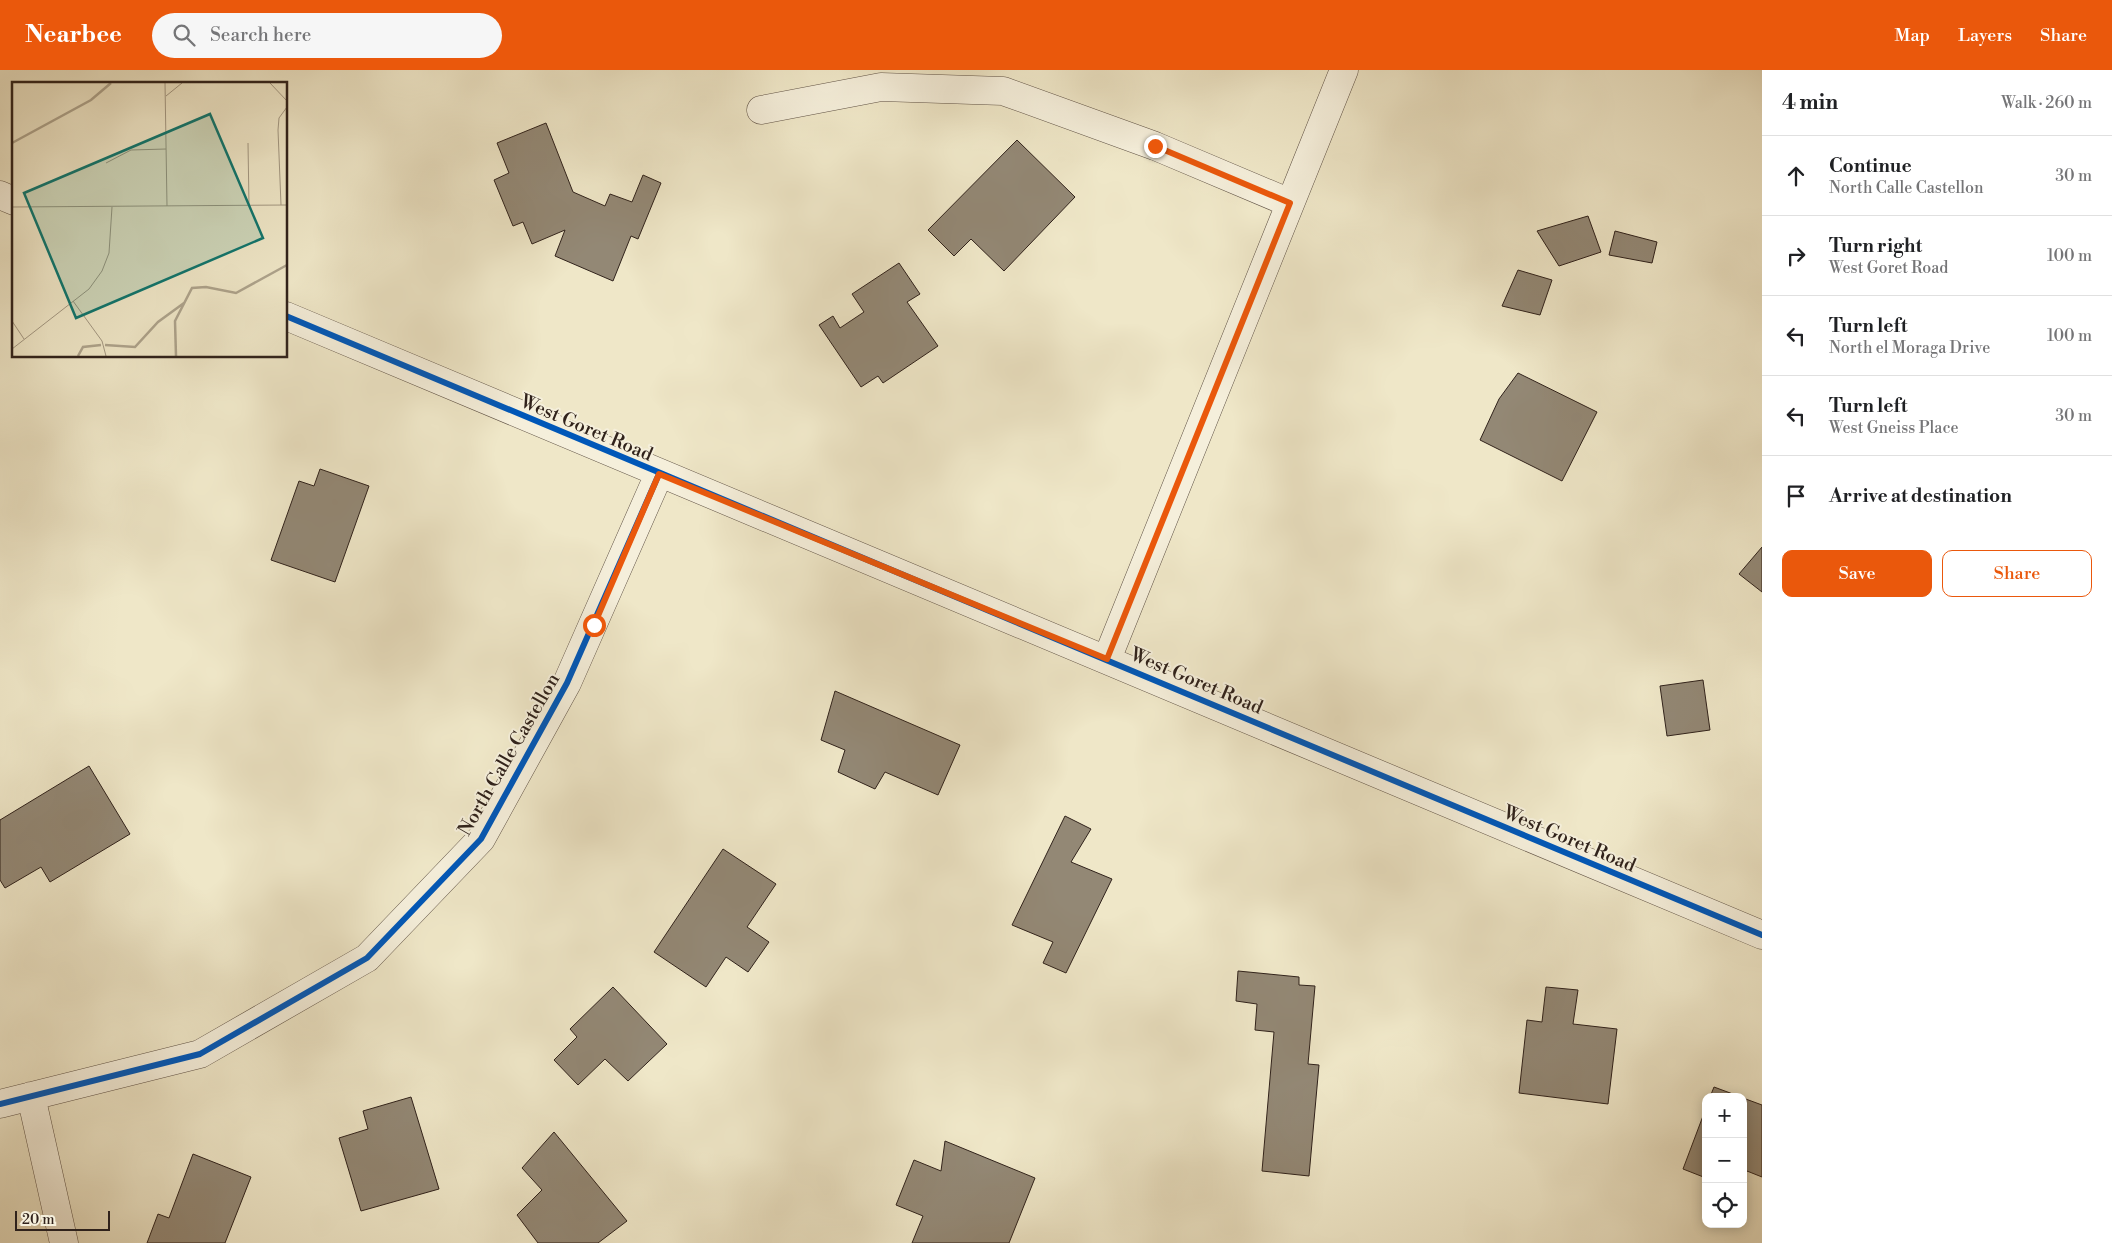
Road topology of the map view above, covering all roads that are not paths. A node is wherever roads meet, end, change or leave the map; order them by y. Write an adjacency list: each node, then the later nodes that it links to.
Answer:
1 (1344, 70): 5 (street)
2 (761, 110): 5 (street)
3 (0, 195): 4 (street)
4 (12, 200)
5 (1290, 203): 8 (street)
6 (288, 317): 7 (street, West Goret Road)
7 (659, 474): 8 (street, West Goret Road); 10 (street, North Calle Castellon)
8 (1107, 659): 9 (street, West Goret Road)
9 (1760, 930)
10 (31, 1096): 11 (street, North Calle Castellon); 12 (street)
11 (0, 1104)
12 (64, 1243)

